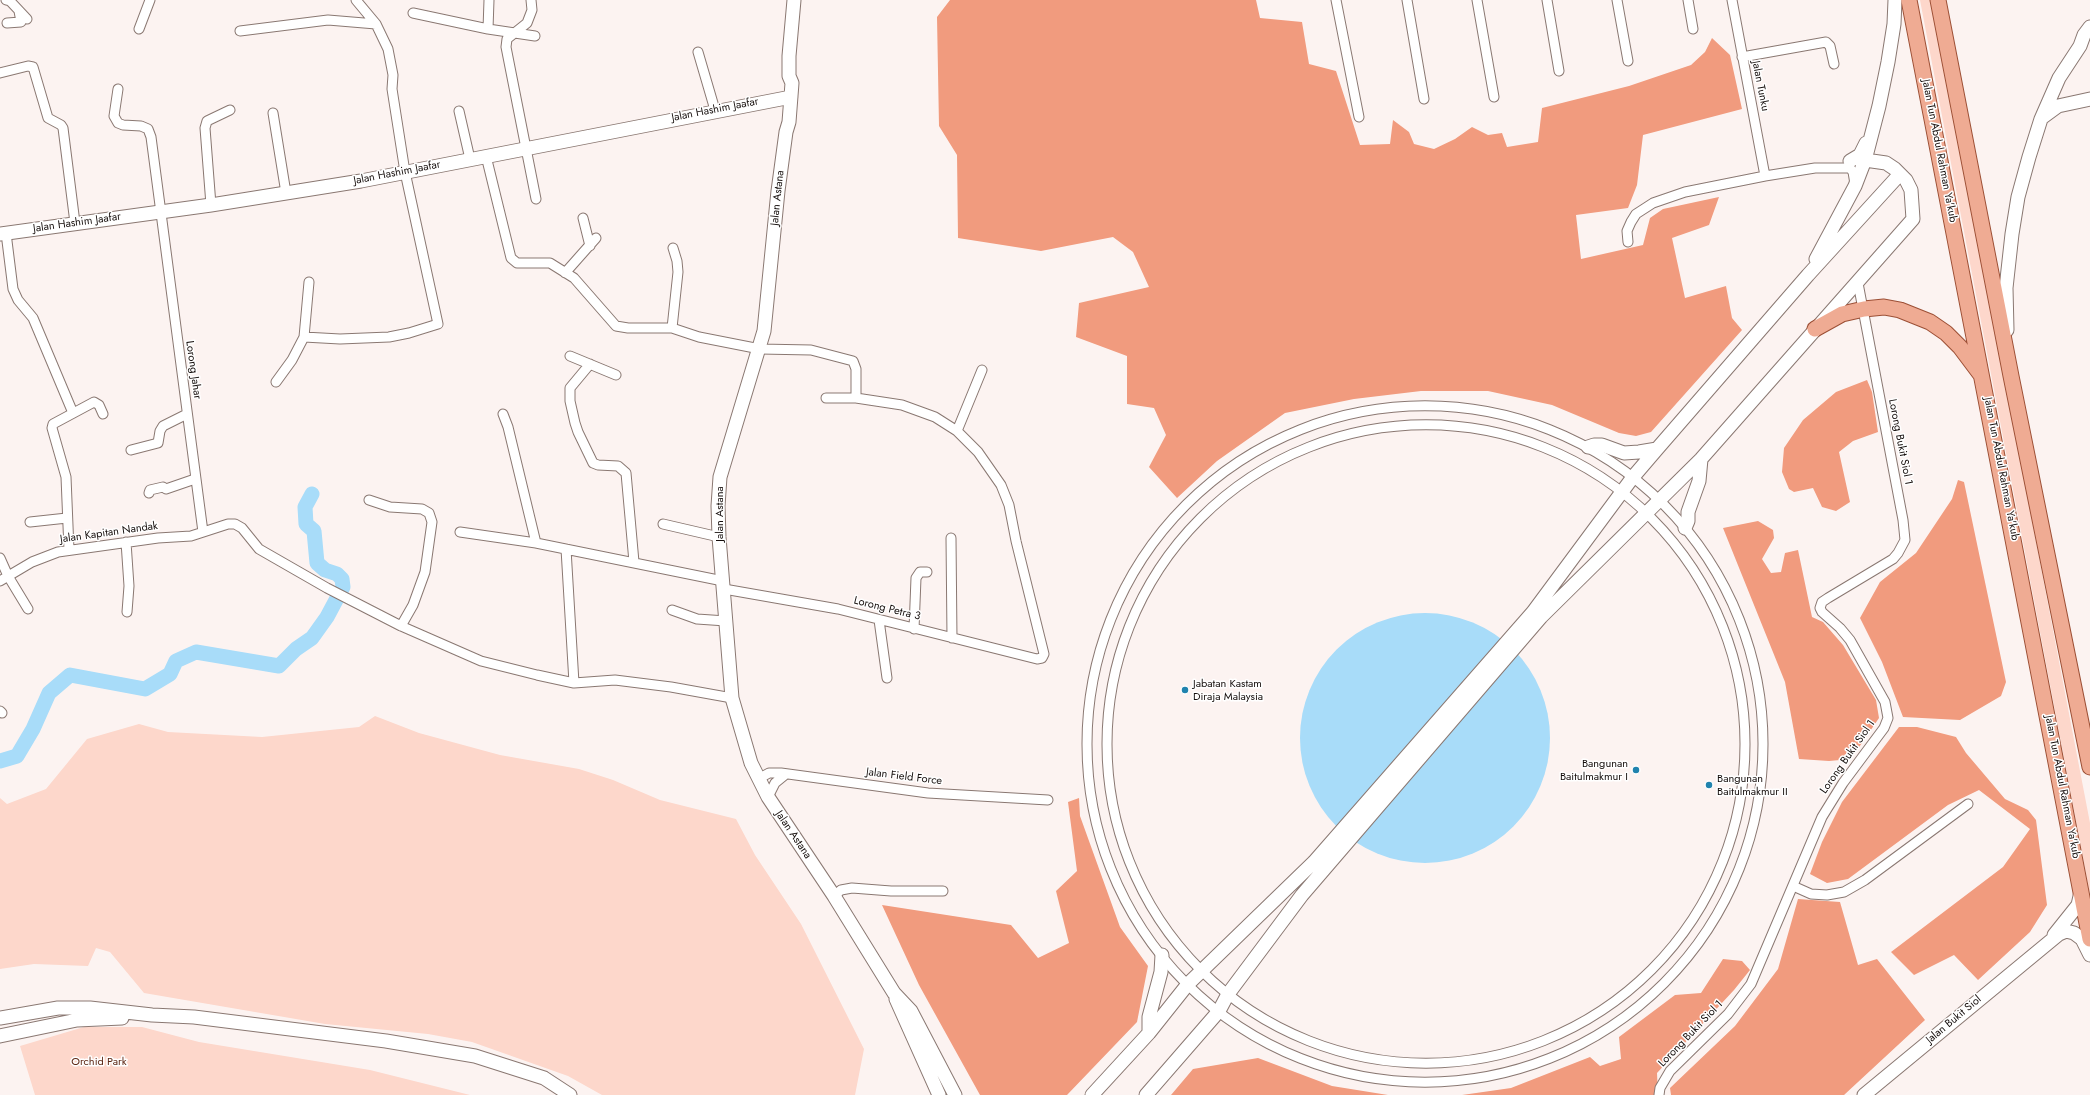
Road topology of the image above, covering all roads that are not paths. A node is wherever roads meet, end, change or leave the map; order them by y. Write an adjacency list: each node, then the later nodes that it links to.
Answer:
1 (6, 0): 17 (street)
2 (150, 0): 23 (street)
3 (356, 0): 21 (street)
4 (488, 0): 24 (street)
5 (531, 0): 27 (street)
6 (794, 0): 37 (street, Jalan Astana)
7 (1336, 0): 45 (street)
8 (1407, 0): 39 (street)
9 (1477, 0): 38 (street)
10 (1546, 0): 34 (street)
11 (1617, 0): 31 (street)
12 (1688, 0): 25 (street)
13 (1732, 0): 30 (street, Jalan Tunku)
14 (1895, 0): 47 (street)
15 (1909, 0): 81 (main road, Jalan Tun Abdul Rahman Ya'kub)
16 (1938, 0): 80 (main road)
17 (18, 11): 19 (street); 20 (street)
18 (413, 13): 24 (street)
19 (27, 19)
20 (7, 23)
21 (376, 24): 26 (street); 54 (street)
22 (2090, 27): 32 (street)
23 (139, 29)
24 (488, 29): 27 (street)
25 (1693, 29)
26 (240, 31)
27 (514, 33): 28 (street); 48 (street)
28 (535, 36)
29 (698, 52): 42 (street)
30 (1742, 56): 33 (street); 56 (street, Jalan Tunku)
31 (1628, 61)
32 (2068, 62): 40 (street); 46 (street)
33 (1834, 64)
34 (1559, 71)
35 (0, 73): 63 (street)
36 (118, 90): 61 (street, Lorong Jahar)
37 (788, 97): 42 (street, Jalan Hashim Jaafar); 75 (street, Jalan Astana)
38 (1494, 97)
39 (1424, 99)
40 (2085, 100): 46 (street)
41 (230, 110): 60 (street)
42 (715, 110): 48 (street, Jalan Hashim Jaafar)
43 (459, 111): 50 (street)
44 (274, 113): 58 (street)
45 (1359, 117)
46 (2041, 119): 80 (street)
47 (1870, 140): 51 (street); 52 (street)
48 (526, 149): 49 (street, Jalan Hashim Jaafar); 59 (street)
49 (486, 156): 50 (street, Jalan Hashim Jaafar); 67 (street)
50 (470, 159): 54 (street, Jalan Hashim Jaafar)
51 (1865, 160): 52 (street); 55 (street); 57 (street)
52 (1850, 161): 53 (street)
53 (1816, 168): 56 (street); 57 (street)
54 (404, 172): 58 (street, Jalan Hashim Jaafar); 74 (street)
55 (1900, 174): 68 (street); 70 (street)
56 (1765, 176): 65 (street)
57 (1854, 186): 68 (street)
58 (286, 192): 60 (street, Jalan Hashim Jaafar)
59 (536, 199)
60 (211, 204): 61 (street, Jalan Hashim Jaafar)
61 (161, 211): 63 (street, Jalan Hashim Jaafar); 87 (street, Lorong Jahar)
62 (583, 218): 67 (street)
63 (75, 223): 64 (street, Jalan Hashim Jaafar)
64 (3, 233): 85 (street)
65 (1628, 242)
66 (674, 248): 72 (street)
67 (565, 273): 72 (street)
68 (1808, 275): 91 (street)
69 (309, 282): 74 (street)
70 (1858, 282): 71 (street, Lorong Bukit Siol 1); 73 (street)
71 (1864, 309): 73 (main road); 81 (main road); 139 (street, Lorong Bukit Siol 1)
72 (672, 328): 75 (street)
73 (1815, 329): 93 (street)
74 (304, 336): 82 (street)
75 (760, 349): 84 (street); 107 (street, Jalan Astana)
76 (570, 356): 77 (street)
77 (590, 364): 79 (street); 114 (street)
78 (982, 370): 89 (street)
79 (616, 375)
80 (2011, 376): 130 (main road)
81 (1984, 379): 140 (main road, Jalan Tun Abdul Rahman Ya'kub)
82 (276, 382)
83 (826, 398): 84 (street)
84 (856, 398): 89 (street)
85 (74, 413): 86 (street); 101 (street)
86 (104, 414)
87 (187, 414): 92 (street); 95 (street, Lorong Jahar)
88 (503, 414): 110 (street)
89 (957, 431): 126 (street, Lorong Petra 3)
90 (1588, 447): 91 (street); 94 (street); 145 (street)
91 (1657, 449): 94 (street)
92 (131, 450)
93 (1700, 459): 99 (street); 104 (street)
94 (1633, 477): 96 (street); 99 (street)
95 (195, 479): 97 (street); 105 (street, Lorong Jahar)
96 (1622, 492): 100 (street); 121 (street); 147 (street)
97 (149, 493)
98 (369, 500): 124 (street)
99 (1659, 500): 100 (street); 104 (street)
100 (1647, 513): 121 (street); 150 (street)
101 (67, 518): 102 (street); 112 (street)
102 (30, 522)
103 (663, 524): 107 (street)
104 (1685, 528): 151 (street)
105 (203, 532): 109 (street, Jalan Kapitan Nandak); 124 (street, Jalan Kapitan Nandak)
106 (460, 532): 110 (street, Lorong Petra 3)
107 (719, 537): 117 (street, Jalan Astana)
108 (951, 538): 126 (street)
109 (126, 542): 112 (street, Jalan Kapitan Nandak); 120 (street)
110 (536, 543): 111 (street, Lorong Petra 3)
111 (566, 549): 114 (street, Lorong Petra 3); 128 (street)
112 (69, 550): 116 (street, Jalan Kapitan Nandak)
113 (0, 558): 116 (street)
114 (634, 562): 117 (street, Lorong Petra 3)
115 (927, 572): 125 (street)
116 (4, 578): 118 (street)
117 (723, 585): 122 (street, Lorong Petra 3); 123 (street, Jalan Astana)
118 (28, 609)
119 (672, 610): 123 (street)
120 (126, 612)
121 (1537, 614): 138 (street)
122 (879, 620): 125 (street, Lorong Petra 3); 127 (street)
123 (726, 621): 129 (street, Jalan Astana)
124 (401, 626): 128 (street)
125 (914, 628): 126 (street, Lorong Petra 3)
126 (952, 638)
127 (887, 678)
128 (574, 683): 129 (street)
129 (732, 698): 134 (street, Jalan Astana)
130 (2085, 738): 131 (main road); 132 (main road)
131 (2090, 754)
132 (2090, 767)
133 (786, 774): 134 (street, Jalan Field Force); 135 (street); 136 (street, Jalan Field Force)
134 (758, 779): 135 (street, Jalan Astana)
135 (768, 797): 142 (street, Jalan Astana)
136 (1048, 800)
137 (1968, 804): 139 (street)
138 (1319, 866): 147 (street); 150 (street)
139 (1793, 886): 161 (street, Lorong Bukit Siol 1)
140 (2081, 888): 143 (main road, Jalan Tun Abdul Rahman Ya'kub); 144 (street)
141 (943, 891): 142 (street)
142 (834, 896): 149 (street, Jalan Astana)
143 (2090, 939)
144 (2044, 945): 146 (street); 162 (street, Jalan Bukit Siol)
145 (1162, 955): 148 (street); 154 (street)
146 (2090, 955)
147 (1202, 972): 148 (street); 150 (street)
148 (1188, 984): 151 (street); 154 (street)
149 (894, 993): 156 (street, Jalan Astana); 158 (street, Jalan Astana)
150 (1228, 994): 151 (street)
151 (1219, 1012): 160 (street)
152 (146, 1015): 153 (street); 155 (street); 157 (street)
153 (0, 1018)
154 (1149, 1033): 159 (street)
155 (0, 1036)
156 (936, 1092)
157 (570, 1095)
158 (955, 1095)
159 (1092, 1095)
160 (1146, 1095)
161 (1659, 1095)
162 (1864, 1095)

